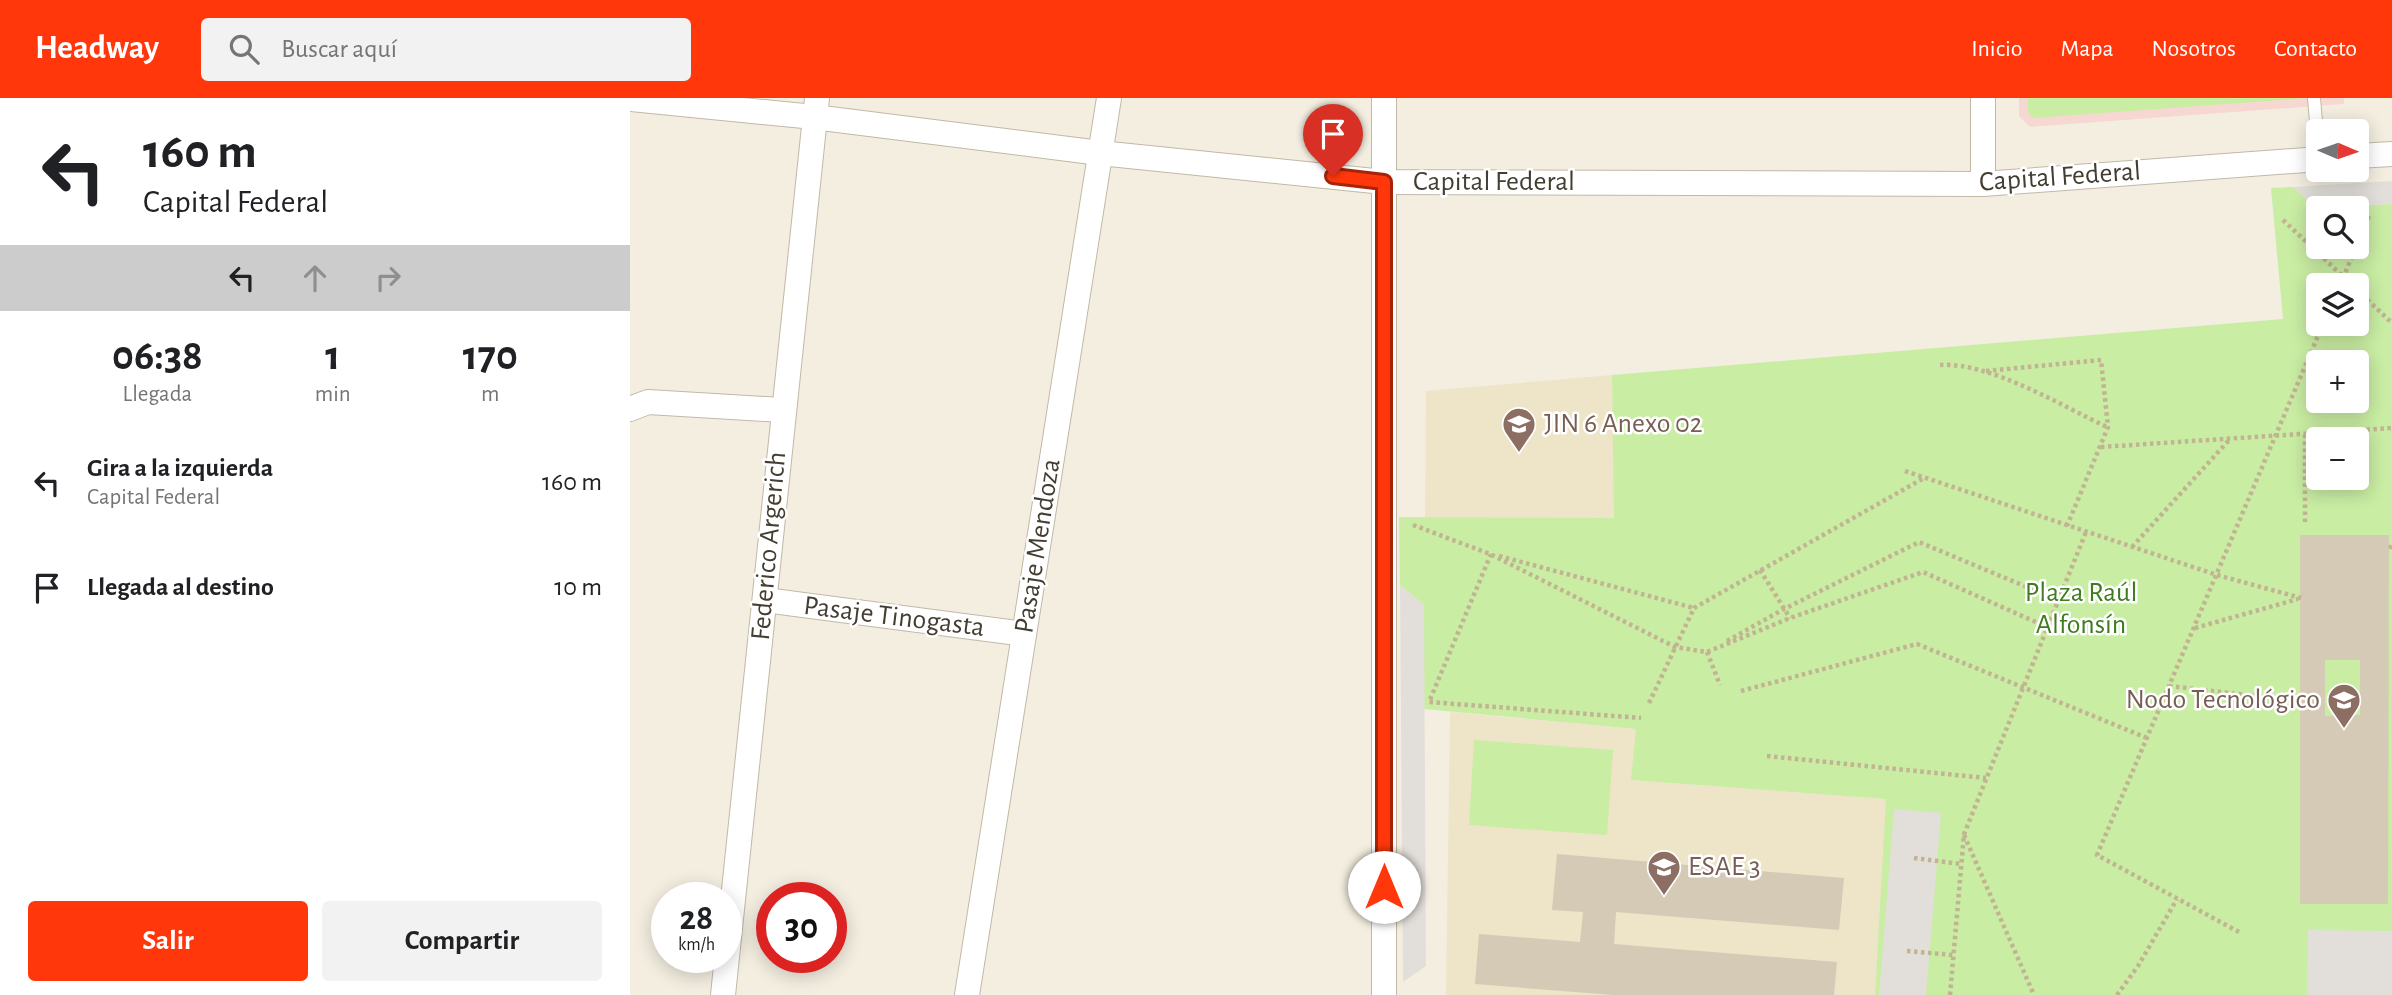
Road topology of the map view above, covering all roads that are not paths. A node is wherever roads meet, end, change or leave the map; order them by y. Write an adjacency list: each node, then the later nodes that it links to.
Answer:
1 (1109, 98): 8 (street, Pasaje Mendoza)
2 (1384, 98): 12 (street)
3 (1983, 98): 13 (street)
4 (2314, 98): 7 (lane)
5 (630, 99): 6 (street, Capital Federal)
6 (816, 107): 8 (street, Capital Federal); 15 (street, Federico Argerich)
7 (2316, 119)
8 (1100, 153): 12 (street, Capital Federal); 17 (street, Pasaje Mendoza)
9 (2392, 154): 10 (street)
10 (2370, 155)
11 (2306, 159): 13 (street, Capital Federal)
12 (1384, 182): 13 (street, Capital Federal); 20 (street)
13 (1983, 184)
14 (630, 409): 15 (street)
15 (782, 410): 16 (street, Federico Argerich)
16 (765, 600): 17 (street, Pasaje Tinogasta); 18 (street, Federico Argerich)
17 (1024, 634): 19 (street, Pasaje Mendoza)
18 (723, 995)
19 (967, 995)
20 (1384, 995)

